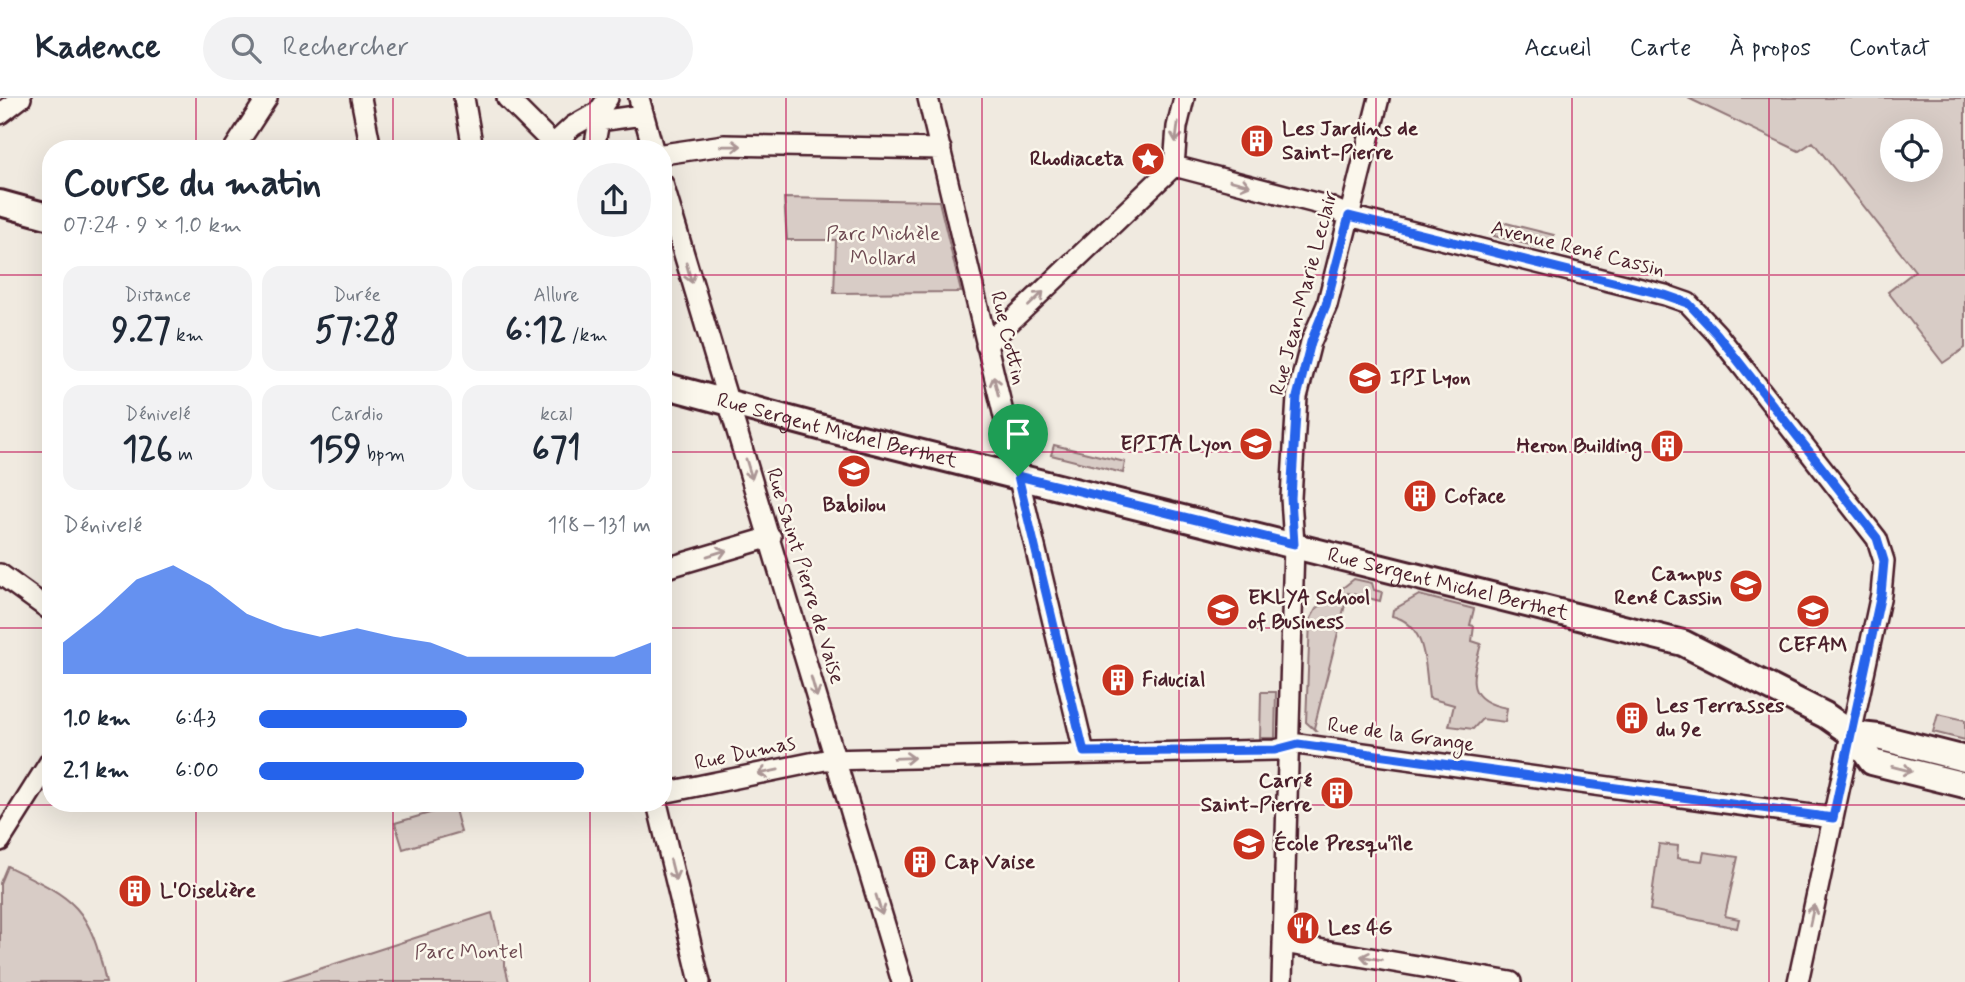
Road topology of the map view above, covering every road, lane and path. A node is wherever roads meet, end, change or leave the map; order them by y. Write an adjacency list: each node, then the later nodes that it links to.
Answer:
1 (21, 98): 11 (street)
2 (361, 98): 13 (street)
3 (464, 98): 14 (street)
4 (507, 98): 15 (street)
5 (928, 98): 19 (street, Rue Cottin)
6 (1184, 98): 21 (street, one-way to 21)
7 (1379, 98): 25 (street, Rue Jean-Marie Leclair)
8 (265, 100): 12 (street)
9 (602, 106): 10 (street); 16 (street); 17 (street)
10 (641, 106): 18 (street)
11 (0, 114)
12 (240, 140)
13 (369, 140)
14 (471, 140)
15 (546, 140)
16 (558, 140)
17 (596, 140)
18 (650, 140)
19 (941, 149): 20 (street, one-way to 19); 26 (street, Rue Cottin)
20 (672, 153)
21 (1174, 166): 25 (street, Avenue René Cassin, one-way to 25); 26 (street, one-way to 21)
22 (0, 203): 24 (main road)
23 (672, 214): 28 (street, Rue Saint Pierre de Vaise, one-way to 28)
24 (42, 215)
25 (1349, 216): 31 (street, Rue Jean-Marie Leclair); 35 (street, Avenue René Cassin)
26 (986, 345): 29 (street, Rue Cottin, one-way to 26)
27 (672, 388): 28 (main road, Rue Sergent Michel Berthet)
28 (729, 404): 29 (main road, Rue Sergent Michel Berthet); 30 (street, Rue Saint Pierre de Vaise, one-way to 30)
29 (1018, 476): 31 (main road, Rue Sergent Michel Berthet); 37 (street, Rue Cottin)
30 (771, 537): 32 (street, one-way to 30); 39 (street, Rue Saint Pierre de Vaise, one-way to 39)
31 (1294, 544): 35 (main road, Rue Sergent Michel Berthet); 36 (street, Rue Jean-Marie Leclair)
32 (672, 566)
33 (0, 574): 34 (street)
34 (42, 604)
35 (1852, 734): 38 (main road, Rue Sergent Michel Berthet); 41 (main road, Rue Sergent Michel Berthet, one-way to 41); 44 (street, Avenue René Cassin)
36 (1287, 748): 37 (street, Rue de la Grange); 44 (street, Rue de la Grange); 46 (street, Rue Jean-Marie Leclair)
37 (1084, 752): 39 (street, Rue de la Grange, one-way to 37)
38 (1965, 759)
39 (835, 760): 42 (street, Rue Dumas, one-way to 42); 48 (street, Rue Saint Pierre de Vaise, one-way to 48)
40 (42, 774): 45 (street)
41 (1965, 785)
42 (672, 791)
43 (659, 812): 47 (street, one-way to 47)
44 (1833, 818): 51 (street, Avenue René Cassin, one-way to 44)
45 (0, 841)
46 (1283, 943): 49 (street, Rue Jean-Marie Leclair); 50 (street, one-way to 46)
47 (701, 982)
48 (902, 982)
49 (1282, 982)
50 (1511, 982)
51 (1798, 982)

